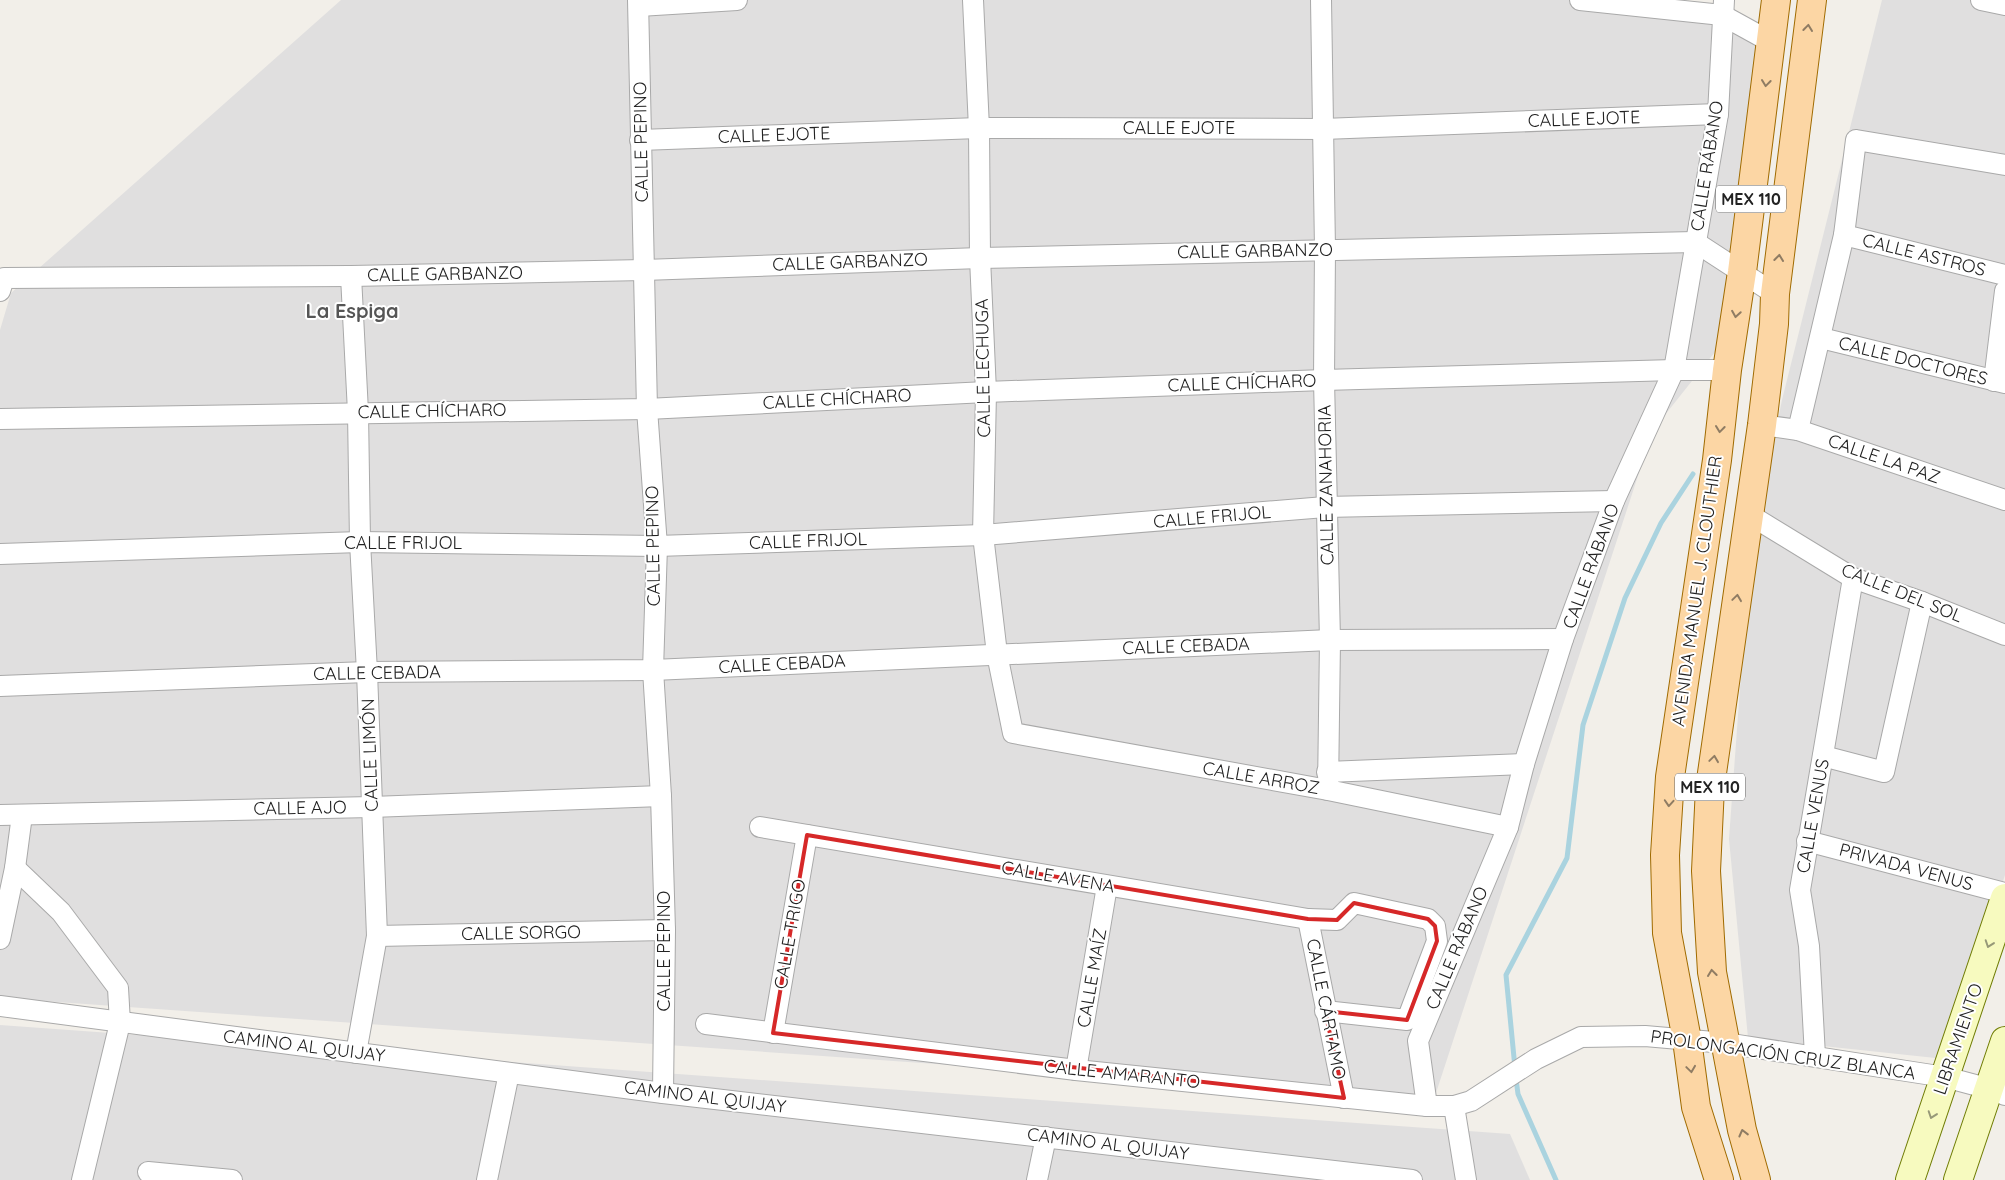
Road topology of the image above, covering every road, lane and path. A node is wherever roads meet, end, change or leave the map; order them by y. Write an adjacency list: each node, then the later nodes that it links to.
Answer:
1 (737, 0): 8 (street)
2 (973, 0): 13 (street, CALLE LECHUGA)
3 (1321, 0): 14 (street, CALLE ZANAHORIA)
4 (1580, 0): 10 (street)
5 (1776, 0): 11 (main road, AVENIDA MANUEL J. CLOUTHIER / MEX 110)
6 (1812, 0): 27 (main road, MEX 110, one-way to 6)
7 (1982, 0): 9 (street)
8 (638, 3): 15 (street, CALLE PEPINO)
9 (2005, 5)
10 (1723, 7): 11 (street); 12 (street, CALLE RÁBANO)
11 (1771, 42): 22 (main road, AVENIDA MANUEL J. CLOUTHIER / MEX 110, one-way to 22)
12 (1718, 114): 14 (street, CALLE EJOTE); 18 (street, CALLE RÁBANO)
13 (979, 128): 14 (street, CALLE EJOTE); 15 (street, CALLE EJOTE); 20 (street, CALLE LECHUGA)
14 (1323, 129): 19 (street, CALLE ZANAHORIA)
15 (640, 140): 21 (street, CALLE PEPINO)
16 (2005, 165): 17 (street)
17 (1844, 235): 23 (street, CALLE ASTROS); 28 (street)
18 (1695, 242): 19 (street, CALLE GARBANZO); 22 (street); 29 (street, CALLE RÁBANO)
19 (1325, 249): 20 (street, CALLE GARBANZO); 31 (street, CALLE ZANAHORIA)
20 (980, 258): 21 (street, CALLE GARBANZO); 33 (street, CALLE LECHUGA)
21 (644, 270): 24 (street, CALLE GARBANZO); 34 (street, CALLE PEPINO)
22 (1742, 272): 27 (street); 30 (main road, AVENIDA MANUEL J. CLOUTHIER / MEX 110, one-way to 30)
23 (2005, 275)
24 (351, 276): 25 (street, CALLE GARBANZO); 35 (street, CALLE LIMÓN)
25 (2, 285)
26 (2005, 291): 32 (street)
27 (1775, 294): 37 (main road, MEX 110)
28 (1821, 338): 32 (street, CALLE DOCTORES); 38 (street)
29 (1674, 370): 30 (street, CALLE CHÍCHARO); 31 (street, CALLE CHÍCHARO); 40 (street, CALLE RÁBANO)
30 (1727, 370): 81 (main road, AVENIDA MANUEL J. CLOUTHIER / MEX 110, one-way to 81)
31 (1324, 380): 33 (street, CALLE CHÍCHARO); 41 (street, CALLE ZANAHORIA)
32 (1999, 382)
33 (986, 392): 34 (street, CALLE CHÍCHARO); 43 (street, CALLE LECHUGA)
34 (647, 408): 35 (street, CALLE CHÍCHARO); 45 (street, CALLE PEPINO)
35 (358, 412): 36 (street, CALLE CHÍCHARO); 44 (street, CALLE LIMÓN)
36 (0, 419)
37 (1762, 425): 38 (street, CALLE LA PAZ); 42 (main road, MEX 110)
38 (1798, 430): 39 (street, CALLE LA PAZ)
39 (2005, 500)
40 (1614, 501): 41 (street, CALLE FRIJOL); 50 (street, CALLE RÁBANO)
41 (1325, 507): 43 (street, CALLE FRIJOL); 51 (street, CALLE ZANAHORIA)
42 (1750, 515): 47 (street, CALLE DEL SOL); 83 (main road, MEX 110, one-way to 42)
43 (983, 535): 45 (street, CALLE FRIJOL); 52 (street, CALLE LECHUGA)
44 (360, 542): 45 (street, CALLE FRIJOL); 46 (street, CALLE FRIJOL); 54 (street, CALLE LIMÓN)
45 (657, 546): 53 (street, CALLE PEPINO)
46 (0, 554)
47 (1853, 578): 48 (street, CALLE DEL SOL); 57 (street, CALLE VENUS)
48 (1922, 602): 49 (street, CALLE DEL SOL); 57 (street)
49 (2005, 635)
50 (1563, 639): 51 (street, CALLE CEBADA); 58 (street, CALLE RÁBANO)
51 (1330, 640): 52 (street, CALLE CEBADA); 59 (street, CALLE ZANAHORIA)
52 (997, 654): 53 (street, CALLE CEBADA); 56 (street, CALLE LECHUGA)
53 (653, 670): 54 (street, CALLE CEBADA); 60 (street, CALLE PEPINO)
54 (367, 672): 55 (street, CALLE CEBADA); 61 (street, CALLE LIMÓN)
55 (0, 686)
56 (1013, 734): 59 (street, CALLE ARROZ)
57 (1822, 756): 67 (street, CALLE VENUS)
58 (1524, 764): 59 (street, CALLE ARROZ); 65 (street, CALLE RÁBANO)
59 (1328, 781): 65 (street, CALLE ARROZ)
60 (661, 796): 61 (street, CALLE AJO); 73 (street, CALLE PEPINO)
61 (372, 807): 63 (street, CALLE AJO); 74 (street, CALLE LIMÓN)
62 (0, 815): 63 (street, CALLE AJO)
63 (22, 815): 68 (street)
64 (760, 827): 66 (street, CALLE AVENA)
65 (1508, 827): 93 (street, CALLE RÁBANO)
66 (807, 835): 69 (street, CALLE AVENA); 80 (street, CALLE TRIGO)
67 (1807, 841): 70 (street, PRIVADA VENUS); 85 (street, CALLE VENUS)
68 (15, 868): 75 (street); 78 (street)
69 (1108, 886): 72 (street, CALLE AVENA); 86 (street, CALLE MAÍZ)
70 (2005, 892)
71 (2005, 898): 88 (main road, LIBRAMIENTO, one-way to 88)
72 (1308, 920): 77 (street, CALLE CÁRTAMO); 77 (street, CALLE AVENA)
73 (665, 930): 74 (street, CALLE SORGO); 90 (street, CALLE PEPINO)
74 (377, 936): 84 (street, CALLE LIMÓN)
75 (0, 939)
76 (0, 1006): 78 (street, CAMINO AL QUIJAY)
77 (1326, 1011): 91 (street, CALLE CÁRTAMO)
78 (120, 1023): 84 (street, CAMINO AL QUIJAY); 96 (street)
79 (706, 1024): 80 (street, CALLE AMARANTO)
80 (773, 1033): 86 (street, CALLE AMARANTO)
81 (1687, 1040): 83 (street, PROLONGACIÓN CRUZ BLANCA); 92 (street, PROLONGACIÓN CRUZ BLANCA); 102 (main road, AVENIDA MANUEL J. CLOUTHIER / MEX 110, one-way to 102)
82 (2005, 1040): 89 (main road)
83 (1724, 1043): 85 (street, PROLONGACIÓN CRUZ BLANCA); 103 (main road, MEX 110, one-way to 83)
84 (356, 1053): 87 (street, CAMINO AL QUIJAY)
85 (1815, 1056): 88 (street, PROLONGACIÓN CRUZ BLANCA)
86 (1076, 1070): 91 (street, CALLE AMARANTO)
87 (509, 1073): 90 (street, CAMINO AL QUIJAY); 98 (street)
88 (1945, 1077): 89 (street, PROLONGACIÓN CRUZ BLANCA); 104 (main road, LIBRAMIENTO, one-way to 104)
89 (1998, 1092): 105 (main road)
90 (663, 1093): 94 (street, CAMINO AL QUIJAY)
91 (1344, 1098): 93 (street, CALLE AMARANTO)
92 (1463, 1103): 93 (street, CALLE AMARANTO); 101 (street)
93 (1426, 1106)
94 (1046, 1137): 99 (street); 100 (street, CAMINO AL QUIJAY)
95 (148, 1172): 97 (street)
96 (82, 1180)
97 (232, 1180)
98 (487, 1180)
99 (1037, 1180)
100 (1412, 1180)
101 (1466, 1180)
102 (1719, 1180)
103 (1756, 1180)
104 (1910, 1180)
105 (1958, 1180)

